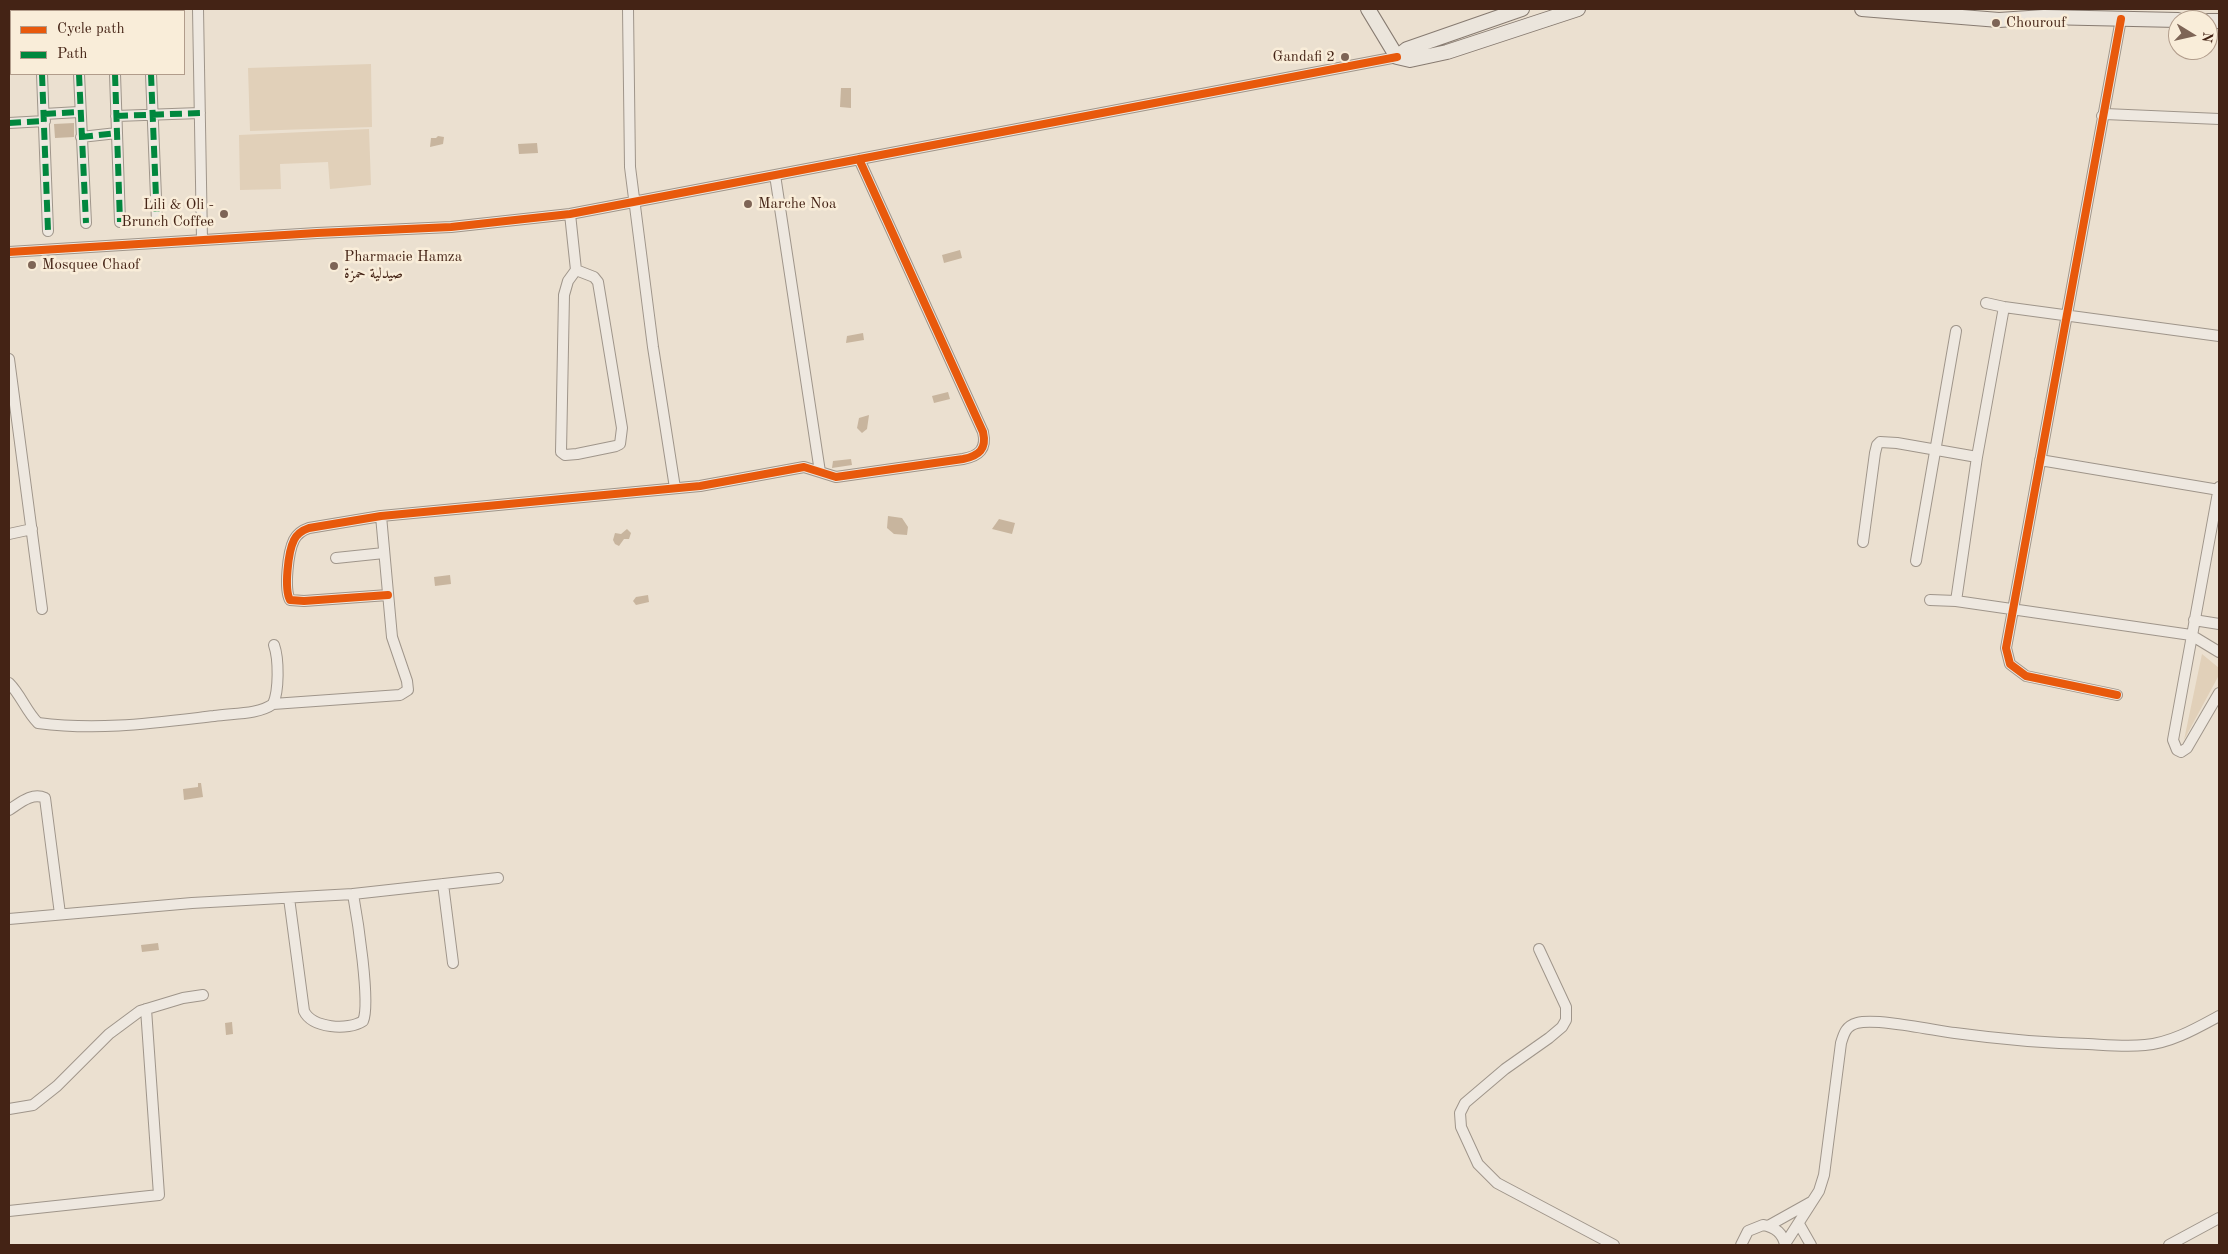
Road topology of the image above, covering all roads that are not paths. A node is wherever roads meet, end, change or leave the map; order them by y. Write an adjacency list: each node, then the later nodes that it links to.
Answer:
1 (198, 9): 17 (street)
2 (628, 9): 28 (street)
3 (1368, 9): 11 (main road)
4 (1522, 9): 11 (main road)
5 (1578, 9): 11 (main road)
6 (1862, 9): 7 (main road)
7 (1935, 11): 8 (main road)
8 (2034, 14): 9 (main road)
9 (2121, 18): 10 (main road); 20 (street)
10 (2168, 20)
11 (1397, 57): 26 (street)
12 (42, 75): 21 (street)
13 (79, 75): 16 (street)
14 (114, 75): 19 (street)
15 (151, 75): 18 (street)
16 (79, 112): 21 (street); 25 (street)
17 (200, 113): 18 (street); 34 (street)
18 (153, 114): 19 (street); 31 (street)
19 (116, 116): 24 (street)
20 (2102, 116): 22 (street); 39 (street)
21 (44, 117): 23 (street); 33 (street)
22 (2219, 119)
23 (9, 123)
24 (117, 133): 25 (street); 30 (street)
25 (81, 137): 32 (street)
26 (859, 159): 27 (street); 47 (street)
27 (774, 175): 28 (street); 47 (street)
28 (634, 201): 29 (street); 48 (street)
29 (570, 214): 34 (street); 36 (street)
30 (120, 222)
31 (157, 222)
32 (86, 223)
33 (48, 231)
34 (202, 240): 35 (street)
35 (9, 252)
36 (576, 270): 36 (street)
37 (1986, 303): 38 (street)
38 (2004, 307): 39 (street); 45 (street)
39 (2067, 316): 41 (street); 46 (street)
40 (1956, 331): 44 (street)
41 (2219, 336)
42 (9, 360): 43 (street)
43 (12, 404): 51 (street)
44 (1936, 451): 45 (street); 53 (street); 56 (street)
45 (1977, 457): 59 (street)
46 (2040, 460): 49 (street); 61 (street)
47 (820, 472): 48 (street)
48 (675, 488): 50 (street)
49 (2219, 488): 62 (street)
50 (381, 516): 54 (street); 57 (street)
51 (32, 529): 52 (street); 60 (street)
52 (9, 534)
53 (1863, 542)
54 (384, 553): 55 (street); 57 (street)
55 (336, 558)
56 (1916, 561)
57 (388, 595): 70 (street)
58 (1930, 600): 59 (street)
59 (1956, 601): 61 (street)
60 (42, 609)
61 (2011, 610): 64 (street); 69 (street)
62 (2194, 620): 63 (street); 64 (street)
63 (2219, 624)
64 (2191, 635): 66 (street); 68 (street)
65 (274, 645): 70 (street)
66 (2219, 652)
67 (9, 683): 70 (street)
68 (2219, 693)
69 (2117, 695)
70 (273, 704)
71 (9, 810): 76 (street)
72 (498, 878): 73 (street)
73 (443, 884): 74 (street); 79 (street)
74 (353, 894): 75 (street); 75 (street)
75 (289, 898): 76 (street)
76 (60, 914): 77 (street)
77 (9, 919)
78 (1539, 949): 89 (street)
79 (452, 963)
80 (204, 995): 81 (street)
81 (146, 1009): 83 (street); 85 (street)
82 (2219, 1016): 84 (street)
83 (9, 1109)
84 (1812, 1202): 87 (street); 88 (street)
85 (9, 1211)
86 (2219, 1218): 93 (street)
87 (1799, 1224): 91 (street); 92 (street)
88 (1768, 1226): 90 (street); 91 (street)
89 (1614, 1245)
90 (1741, 1245)
91 (1785, 1245)
92 (1811, 1245)
93 (2169, 1245)

